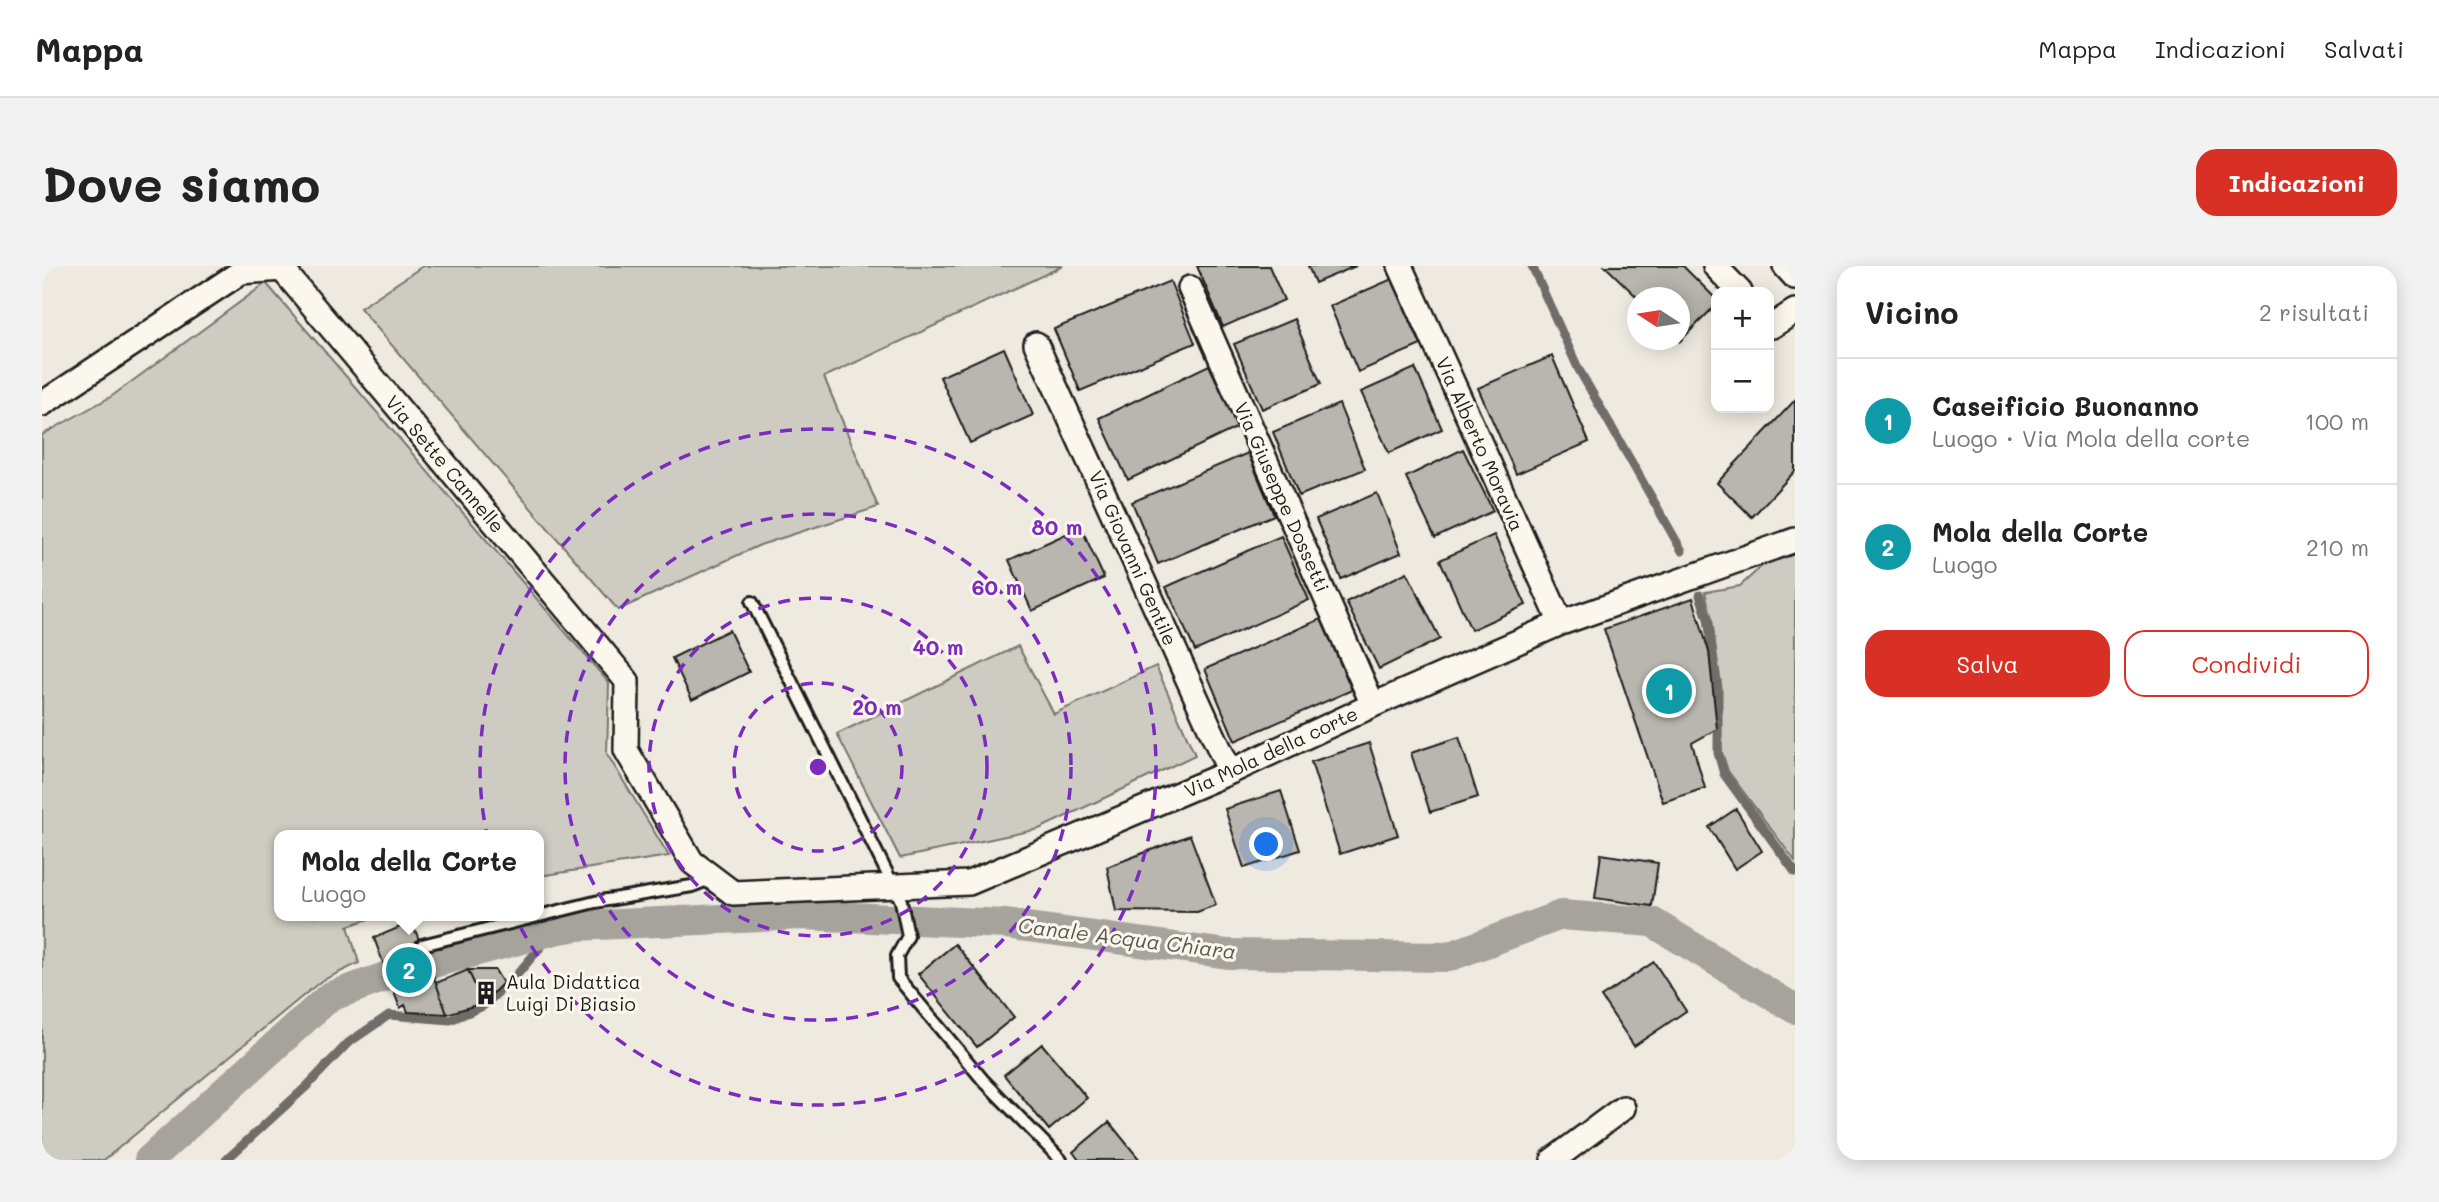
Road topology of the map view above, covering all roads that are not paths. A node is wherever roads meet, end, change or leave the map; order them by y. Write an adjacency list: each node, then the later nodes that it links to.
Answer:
1 (1400, 266): 13 (street, Via Alberto Moravia)
2 (1715, 266): 5 (street)
3 (1785, 266): 4 (street)
4 (1795, 277)
5 (1735, 287)
6 (1190, 288): 14 (street, Via Giuseppe Dossetti)
7 (1795, 311): 8 (street)
8 (1774, 325)
9 (1036, 344): 15 (street, Via Giovanni Gentile)
10 (42, 404): 16 (street, Via Sette Cannelle)
11 (1795, 540): 13 (street, Via Mola della corte)
12 (752, 602): 18 (lane)
13 (1561, 623): 14 (street, Via Mola della corte)
14 (1373, 705): 15 (street, Via Mola della corte)
15 (1230, 772): 18 (street, Via Mola della corte)
16 (712, 878): 17 (street, Via Sette Cannelle); 19 (lane)
17 (733, 893): 18 (street, Via Mola della corte)
18 (897, 894): 23 (lane)
19 (544, 915)
20 (519, 921): 21 (lane)
21 (422, 945)
22 (1623, 1108): 24 (street)
23 (1061, 1160)
24 (1553, 1160)

